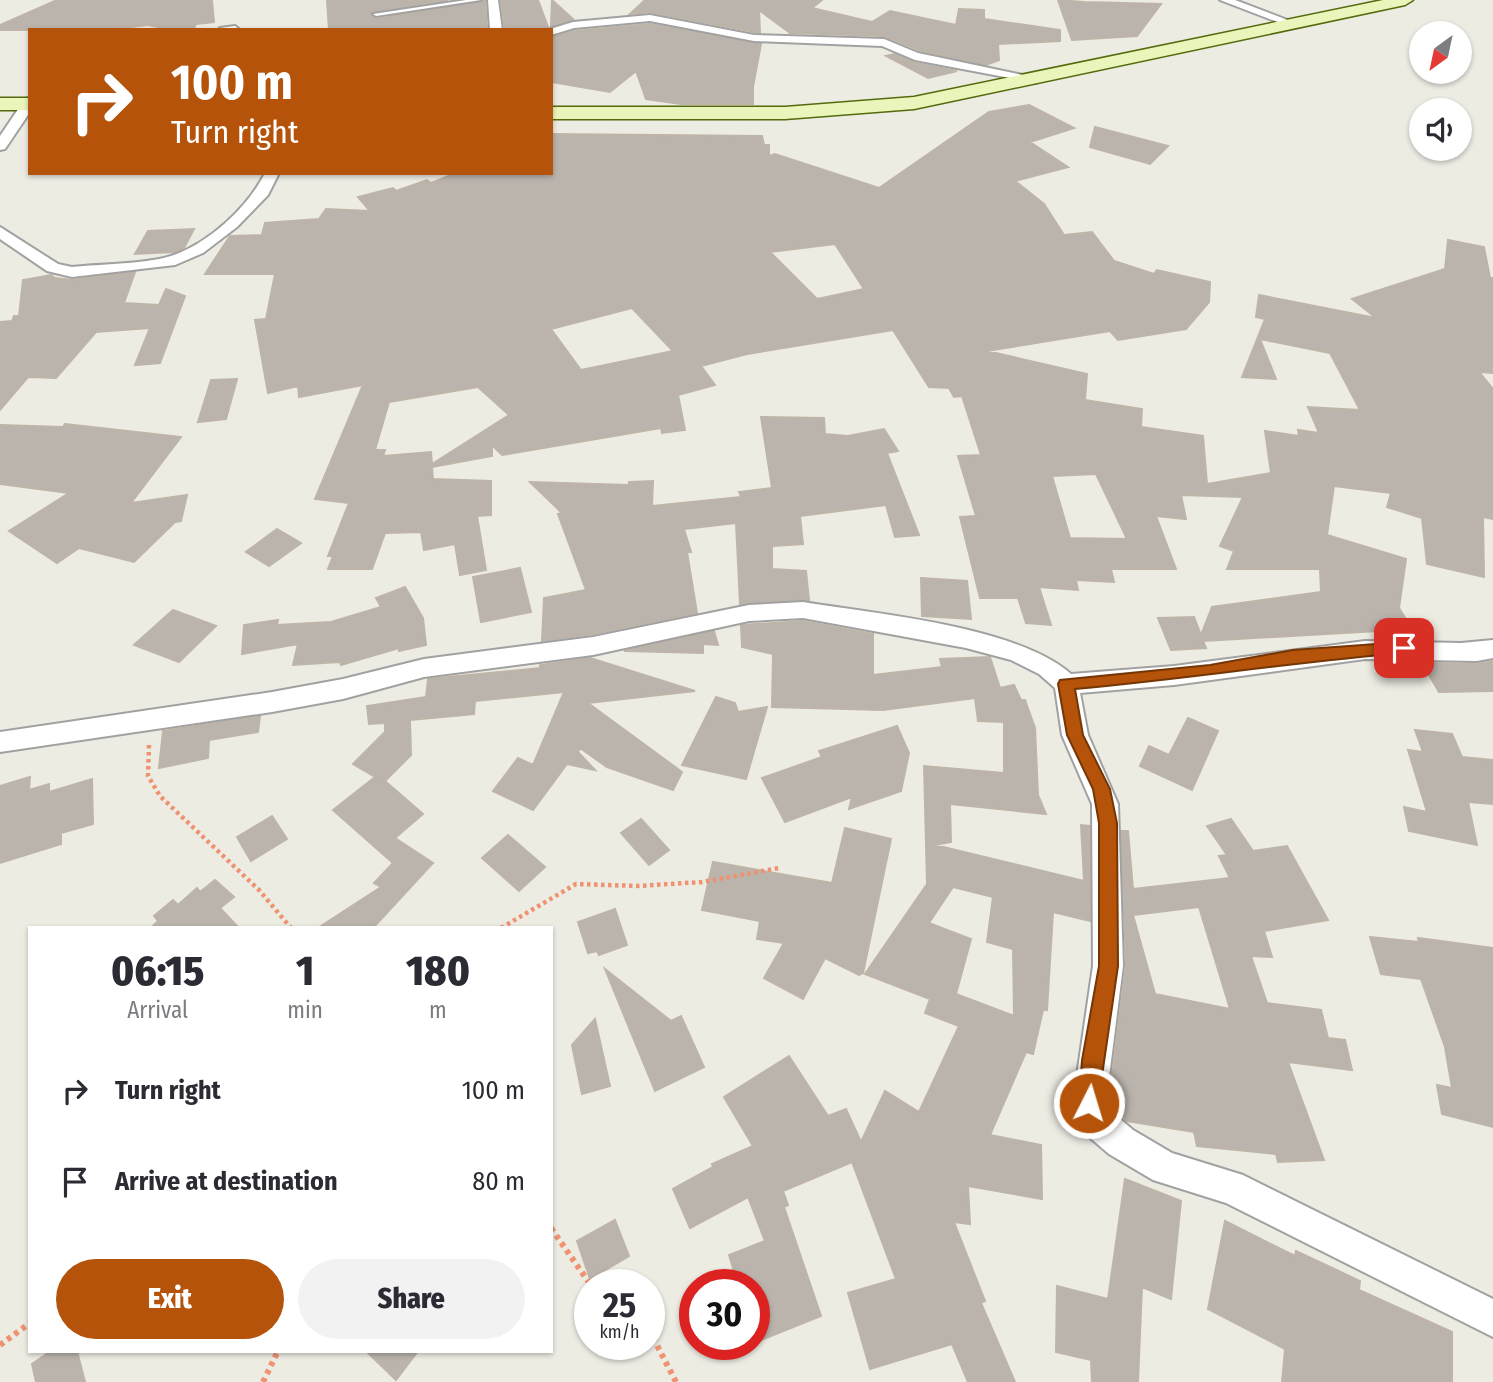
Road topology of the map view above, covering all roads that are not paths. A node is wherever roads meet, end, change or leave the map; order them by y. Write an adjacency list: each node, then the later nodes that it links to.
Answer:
1 (478, 0): 5 (lane)
2 (493, 0): 7 (street)
3 (1226, 0): 6 (street)
4 (1405, 0): 6 (main road)
5 (376, 14)
6 (1292, 24): 9 (main road)
7 (496, 28)
8 (553, 31): 9 (street)
9 (1036, 79): 13 (main road)
10 (0, 104): 11 (main road)
11 (28, 104)
12 (28, 105): 14 (street)
13 (553, 113)
14 (0, 146)
15 (271, 175): 16 (street)
16 (0, 232)
17 (1493, 649): 18 (street)
18 (1066, 684): 19 (street); 20 (street)
19 (0, 742)
20 (1493, 1319)

